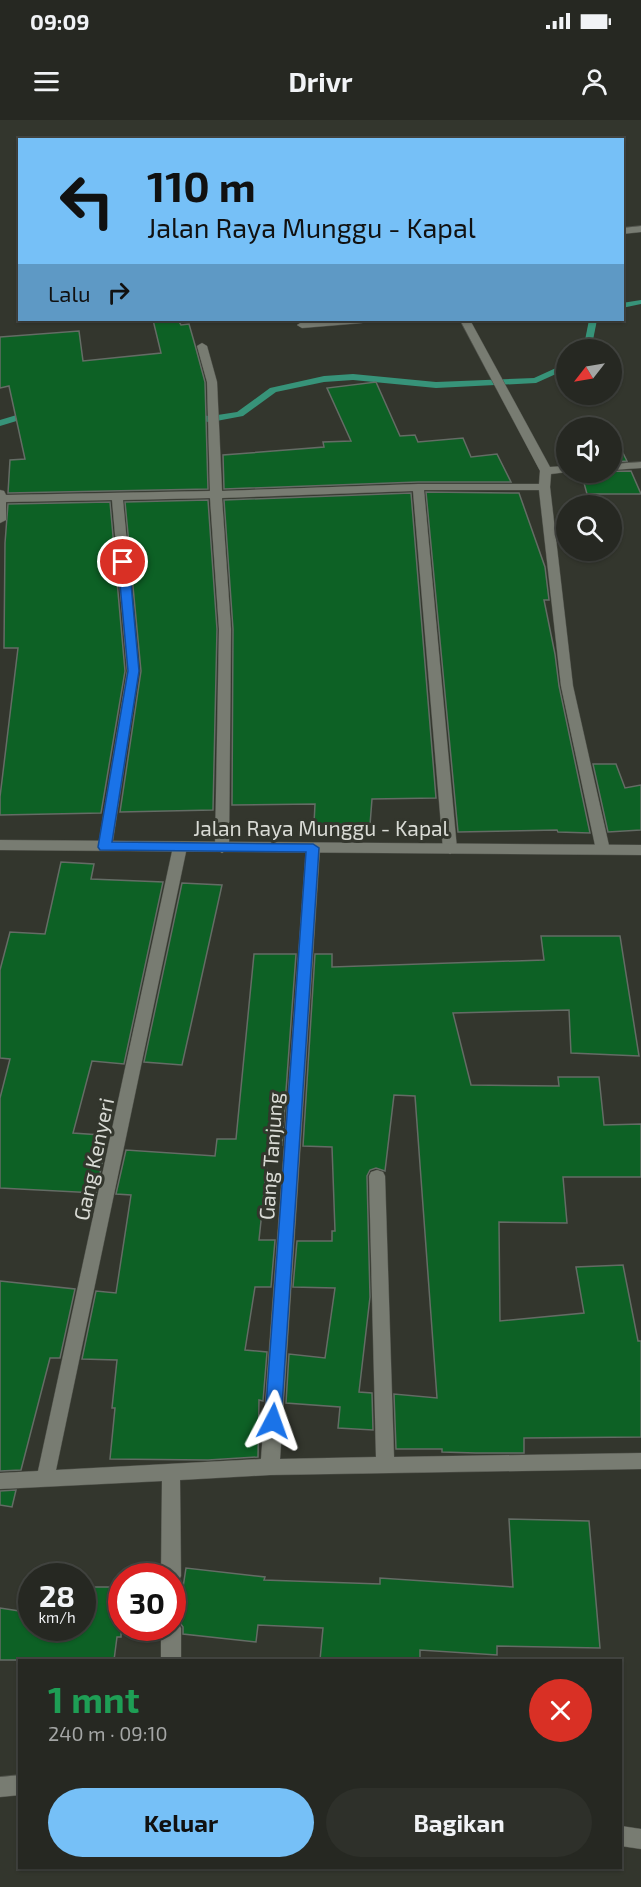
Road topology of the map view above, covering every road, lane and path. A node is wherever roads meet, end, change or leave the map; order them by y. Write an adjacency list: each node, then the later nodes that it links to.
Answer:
1 (641, 229): 2 (street)
2 (624, 231)
3 (350, 321): 5 (street)
4 (466, 321): 9 (street)
5 (302, 325)
6 (202, 346): 13 (street)
7 (641, 465): 8 (street)
8 (622, 466)
9 (546, 471): 10 (street); 12 (street)
10 (556, 471)
11 (418, 487): 12 (street); 13 (street); 22 (street)
12 (544, 487): 23 (street)
13 (216, 495): 15 (street); 20 (street)
14 (1, 496): 15 (street); 16 (street)
15 (117, 496): 18 (street)
16 (0, 520)
17 (0, 844): 18 (street, Jalan Raya Munggu - Kapal)
18 (105, 847): 19 (street, Jalan Raya Munggu - Kapal)
19 (180, 847): 20 (street, Jalan Raya Munggu - Kapal); 30 (street, Gang Kenyeri)
20 (222, 848): 21 (street, Jalan Raya Munggu - Kapal)
21 (313, 848): 22 (street, Jalan Raya Munggu - Kapal); 28 (street, Gang Tanjung)
22 (450, 849): 23 (street, Jalan Raya Munggu - Kapal)
23 (603, 850): 24 (street, Jalan Raya Munggu - Kapal)
24 (641, 850)
25 (378, 1176): 27 (street)
26 (641, 1461): 27 (street)
27 (385, 1465): 28 (street)
28 (270, 1467): 29 (street)
29 (171, 1472): 30 (street); 32 (street)
30 (45, 1479): 31 (street)
31 (0, 1480)
32 (171, 1563)
33 (171, 1641): 34 (street)
34 (171, 1659)
35 (18, 1785): 36 (street)
36 (0, 1787)
37 (622, 1836): 38 (street)
38 (641, 1839)

